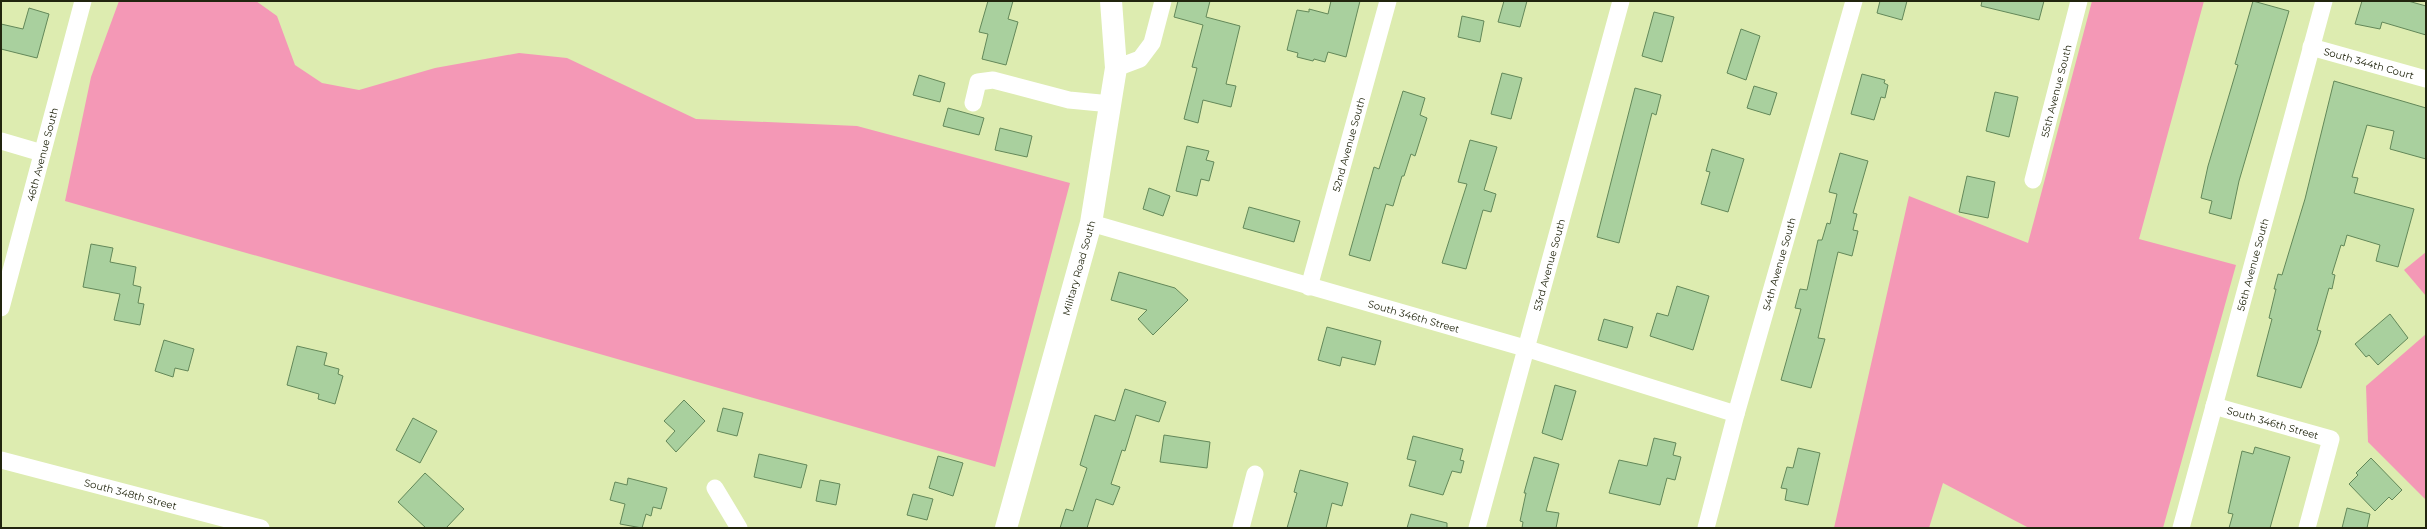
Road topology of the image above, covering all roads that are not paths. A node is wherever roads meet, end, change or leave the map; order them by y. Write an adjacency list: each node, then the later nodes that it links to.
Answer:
1 (83, 1): 15 (street, 46th Avenue South)
2 (1111, 1): 10 (main road, Military Road South)
3 (1162, 1): 10 (street)
4 (1388, 1): 18 (street, 52nd Avenue South)
5 (1621, 1): 20 (street, 53rd Avenue South)
6 (1854, 1): 22 (street, 54th Avenue South)
7 (2079, 1): 16 (street, 55th Avenue South)
8 (2324, 1): 9 (street, 56th Avenue South)
9 (2311, 47): 11 (street, South 344th Court); 21 (street, 56th Avenue South)
10 (1116, 68): 13 (main road, Military Road South)
11 (2426, 79)
12 (973, 103): 13 (street)
13 (1110, 104): 17 (main road, Military Road South)
14 (1, 141): 15 (street)
15 (42, 152): 19 (street, 46th Avenue South)
16 (2033, 180)
17 (1091, 223): 18 (street, South 346th Street); 28 (main road, Military Road South)
18 (1309, 287): 20 (street, South 346th Street)
19 (1, 308)
20 (1525, 348): 22 (street, South 346th Street); 30 (street, 53rd Avenue South)
21 (2214, 406): 32 (street, 56th Avenue South); 33 (street, South 346th Street)
22 (1736, 414): 31 (street, 54th Avenue South)
23 (1, 460): 26 (street, South 348th Street)
24 (1255, 474): 29 (street)
25 (715, 488): 27 (street)
26 (261, 528)
27 (739, 528)
28 (1006, 528)
29 (1241, 528)
30 (1477, 528)
31 (1706, 528)
32 (2181, 528)
33 (2307, 528)

